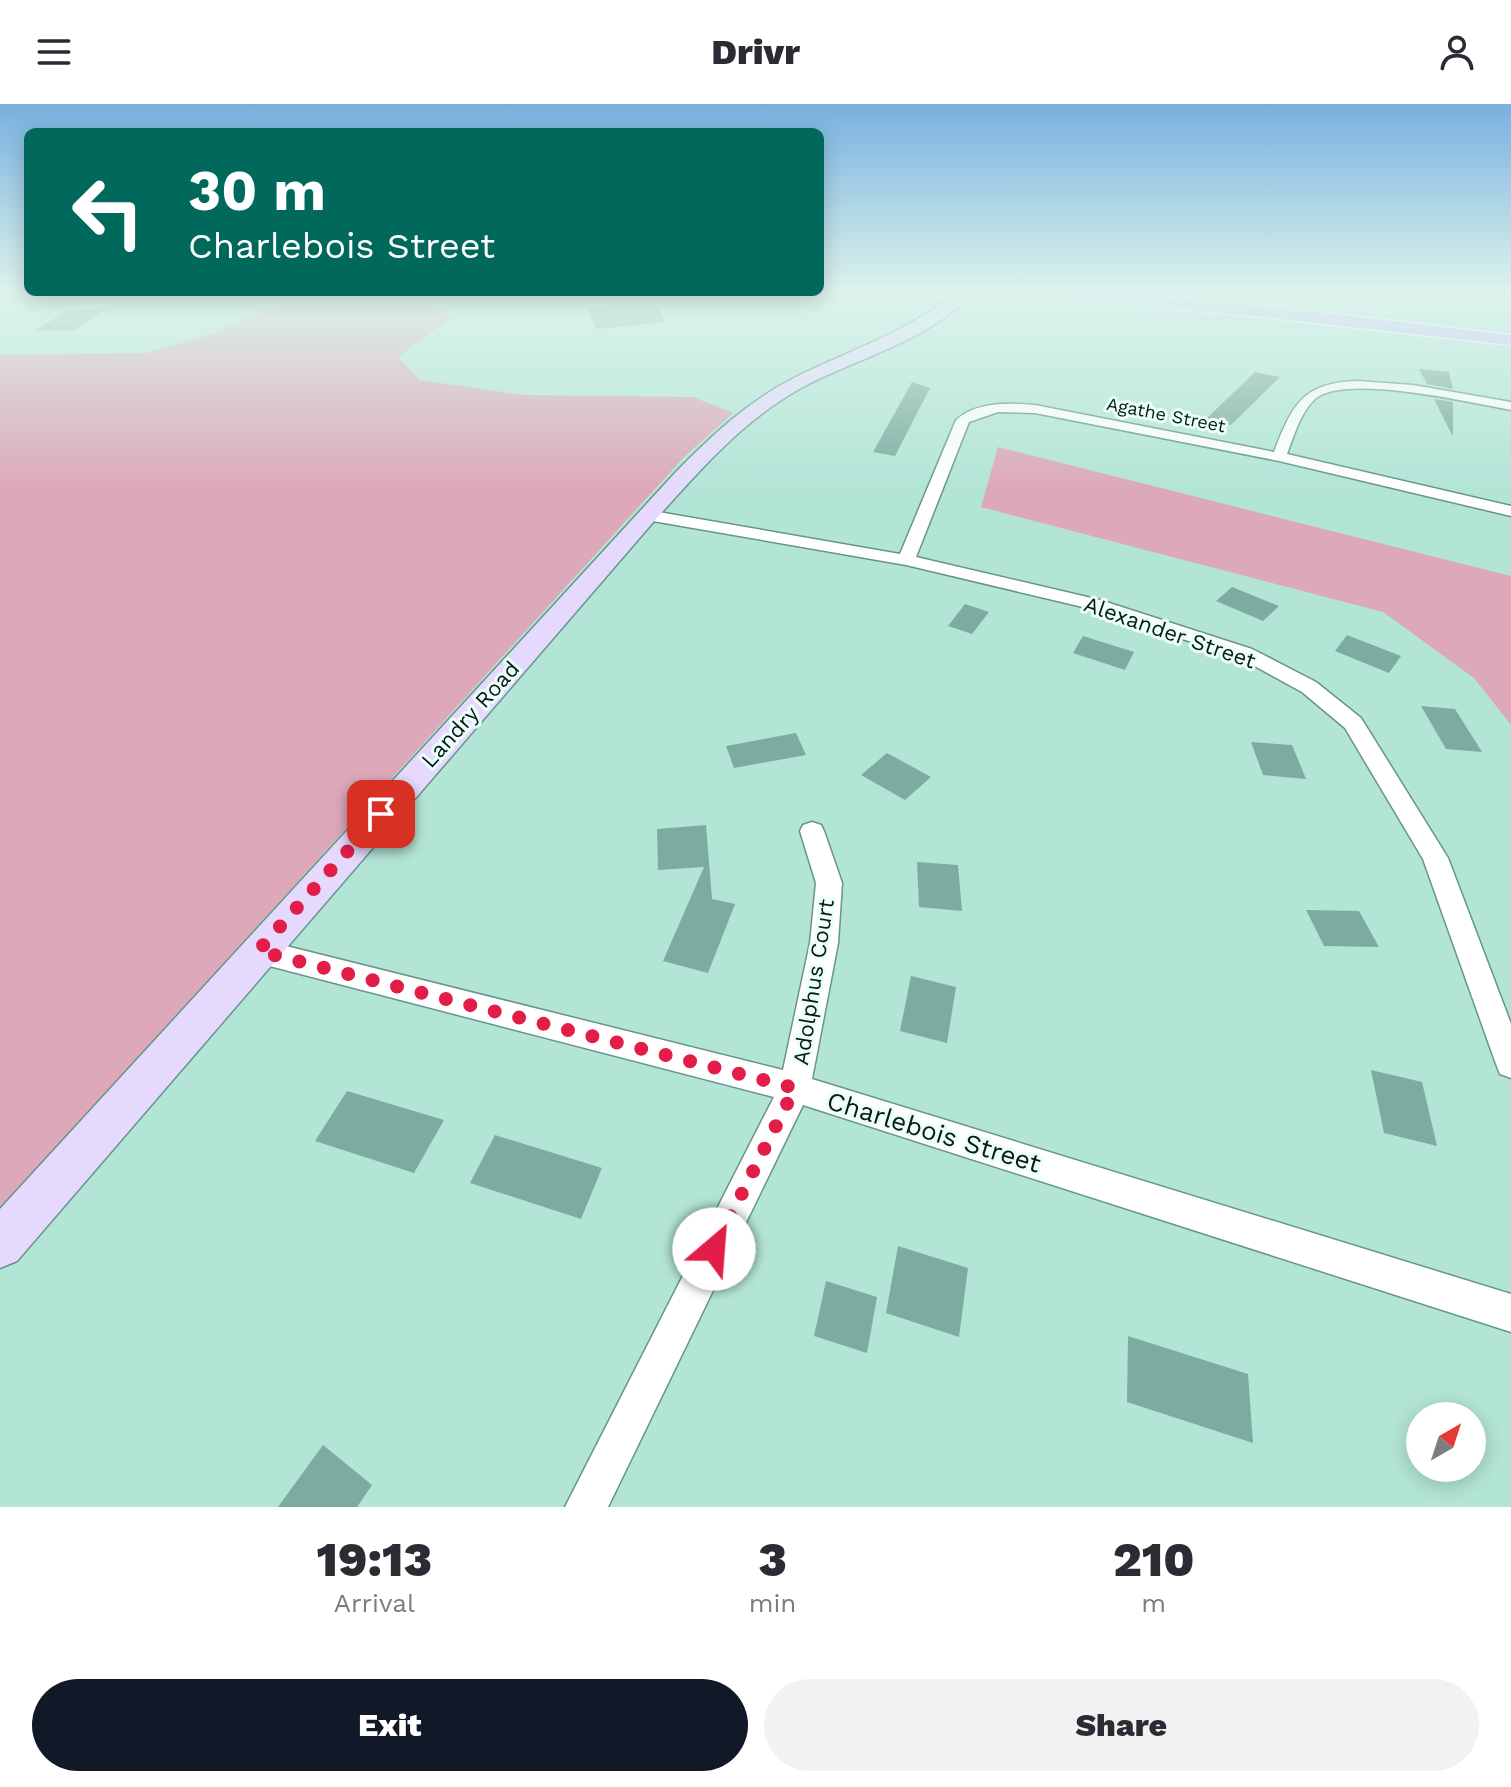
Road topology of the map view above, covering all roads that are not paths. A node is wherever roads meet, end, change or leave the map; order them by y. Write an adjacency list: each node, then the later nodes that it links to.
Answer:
1 (855, 357): 5 (main road, Landry Road)
2 (1511, 406): 3 (street)
3 (1279, 457): 4 (street, Agathe Street); 6 (street, Agathe Street)
4 (1511, 511)
5 (647, 515): 6 (street, Alexander Street); 8 (main road, Landry Road)
6 (906, 560): 9 (street, Alexander Street)
7 (812, 831): 10 (street, Adolphus Court)
8 (258, 951): 10 (street, Charlebois Street); 11 (main road, Landry Road)
9 (1511, 1064)
10 (795, 1088): 12 (street, Charlebois Street); 13 (street, Adolphus Court)
11 (0, 1244)
12 (1511, 1313)
13 (586, 1507)

